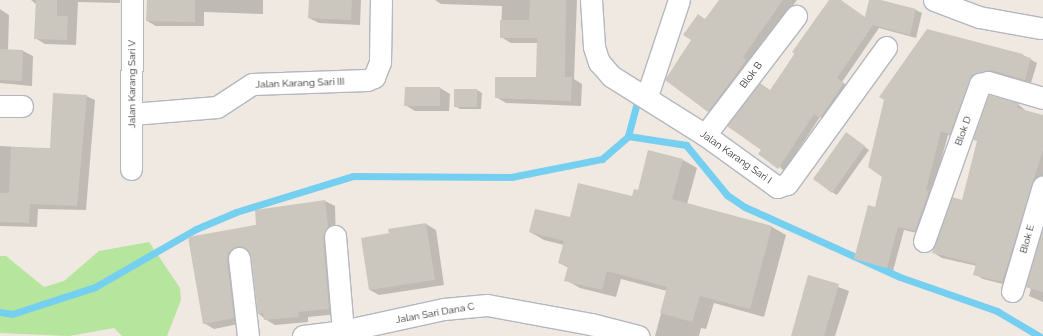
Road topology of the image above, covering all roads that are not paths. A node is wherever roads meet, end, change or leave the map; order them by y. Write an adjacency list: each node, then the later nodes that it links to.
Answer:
1 (132, 0): 14 (street, Jalan Karang Sari V)
2 (380, 0): 14 (street, Jalan Karang Sari III)
3 (591, 0): 10 (street, Jalan Karang Sari I)
4 (679, 0): 10 (street)
5 (934, 0): 6 (street)
6 (981, 8): 8 (street)
7 (796, 16): 15 (street, Blok B)
8 (1040, 28)
9 (886, 47): 15 (street, Jalan Karang Sari I)
10 (647, 96): 15 (street, Jalan Karang Sari I)
11 (1043, 98): 19 (street, Blok D)
12 (0, 106): 13 (street)
13 (22, 106)
14 (132, 114): 16 (street, Jalan Karang Sari V)
15 (705, 135)
16 (131, 169)
17 (1043, 186): 21 (street, Blok E)
18 (335, 236): 22 (street)
19 (924, 241)
20 (239, 258): 23 (street)
21 (1012, 291)
22 (343, 331): 24 (street, Jalan Sari Dana C); 25 (street, Jalan Sari Dana C)
23 (248, 336)
24 (303, 336)
25 (638, 336)

